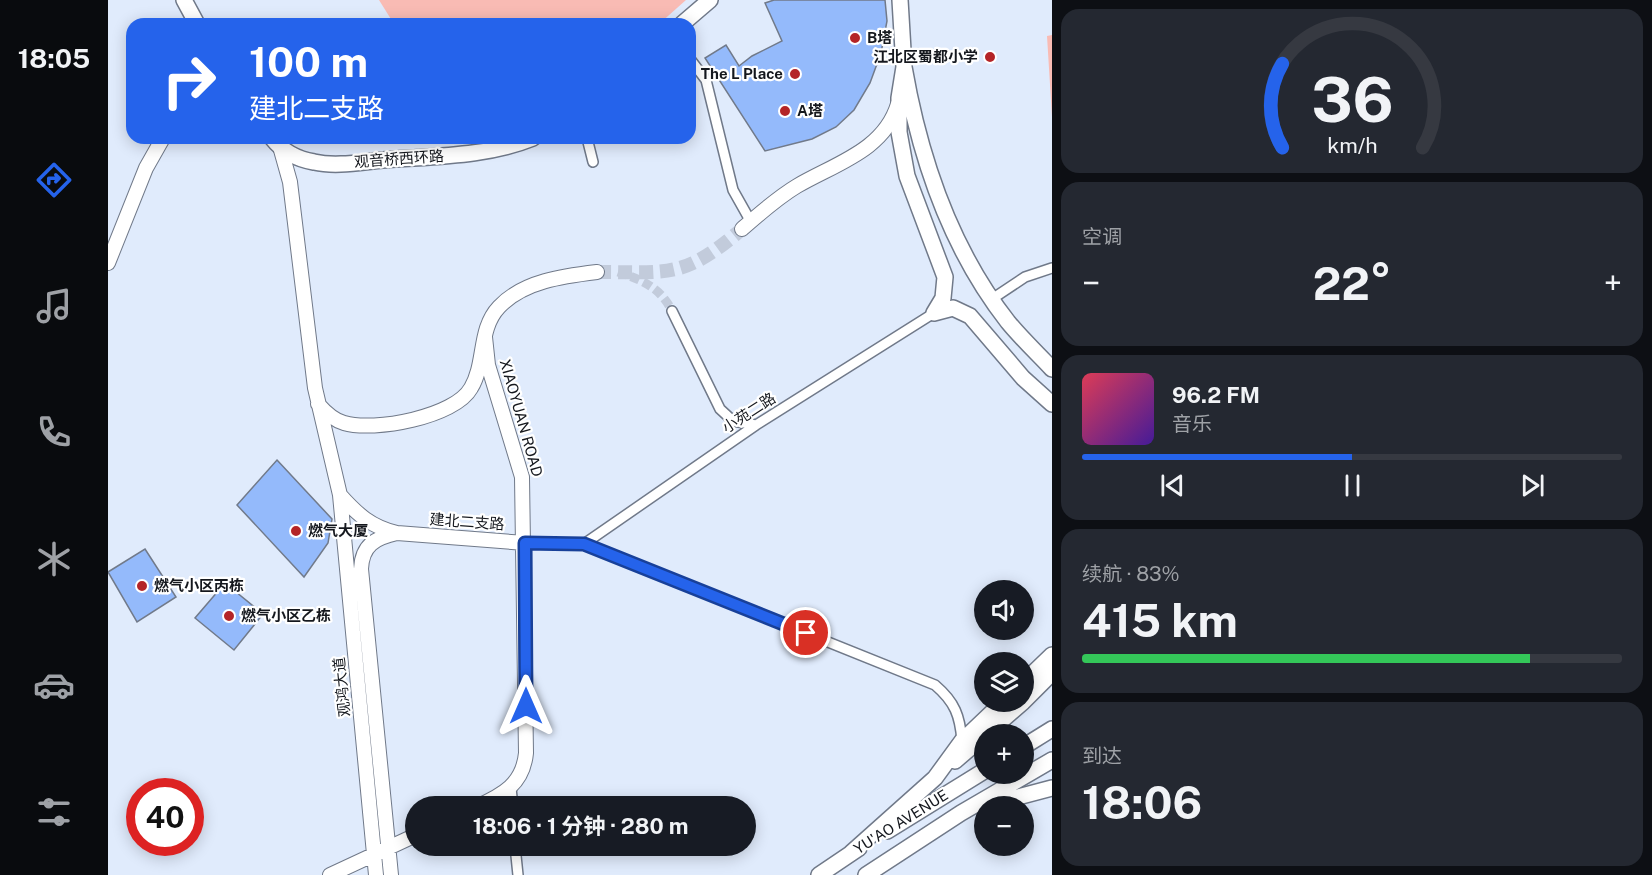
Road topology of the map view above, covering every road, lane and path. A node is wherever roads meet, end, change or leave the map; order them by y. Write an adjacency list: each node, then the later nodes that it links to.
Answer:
1 (184, 0): 4 (main road)
2 (710, 0): 5 (main road)
3 (900, 0): 7 (main road)
4 (194, 18)
5 (689, 18)
6 (696, 65): 14 (street)
7 (904, 67): 8 (main road); 18 (main road)
8 (899, 98): 14 (street); 20 (main road)
9 (160, 144): 15 (street)
10 (277, 144): 11 (main road, 观音桥西环路); 24 (street)
11 (518, 144)
12 (588, 144): 13 (street)
13 (593, 162)
14 (746, 226)
15 (108, 263)
16 (1052, 268): 18 (street)
17 (597, 272): 21 (street, XIAOYUAN ROAD)
18 (992, 299): 22 (main road)
19 (672, 311): 27 (street)
20 (934, 313): 23 (main road); 27 (street, 小苑二路)
21 (485, 337): 24 (street, XIAOYUAN ROAD); 30 (street, XIAOYUAN ROAD)
22 (1052, 369)
23 (1023, 378): 25 (main road); 26 (main road)
24 (318, 404): 28 (street)
25 (1052, 404)
26 (1052, 410)
27 (756, 425): 31 (street, 小苑二路)
28 (340, 495): 29 (street, 建北二支路); 54 (street, 观鸿大道)
29 (397, 533): 30 (street, 建北二支路); 52 (street, 观鸿大道)
30 (525, 543): 31 (street, 建北二支路); 46 (street, XIAOYUAN ROAD)
31 (584, 544): 41 (street, 建北二支路)
32 (1052, 655): 33 (main road)
33 (1034, 672)
34 (1052, 673): 35 (main road)
35 (1034, 691)
36 (992, 712): 41 (main road)
37 (1011, 712): 38 (main road)
38 (997, 724)
39 (1052, 729): 40 (main road)
40 (1034, 740)
41 (962, 741): 45 (main road)
42 (974, 744): 45 (main road)
43 (1052, 760): 50 (main road, YU'AO AVENUE)
44 (974, 777): 53 (main road, YU'AO AVENUE)
45 (935, 778): 53 (main road)
46 (511, 788): 48 (street); 49 (street)
47 (1052, 788): 50 (main road)
48 (496, 796)
49 (512, 796)
50 (961, 813): 61 (main road, YU'AO AVENUE)
51 (405, 840): 52 (street)
52 (388, 848): 54 (street); 58 (street, 观鸿大道)
53 (851, 853): 60 (main road, YU'AO AVENUE)
54 (374, 855): 56 (street); 57 (street, 观鸿大道)
55 (516, 856): 59 (street)
56 (330, 875)
57 (376, 875)
58 (391, 875)
59 (518, 875)
60 (819, 875)
61 (866, 875)

